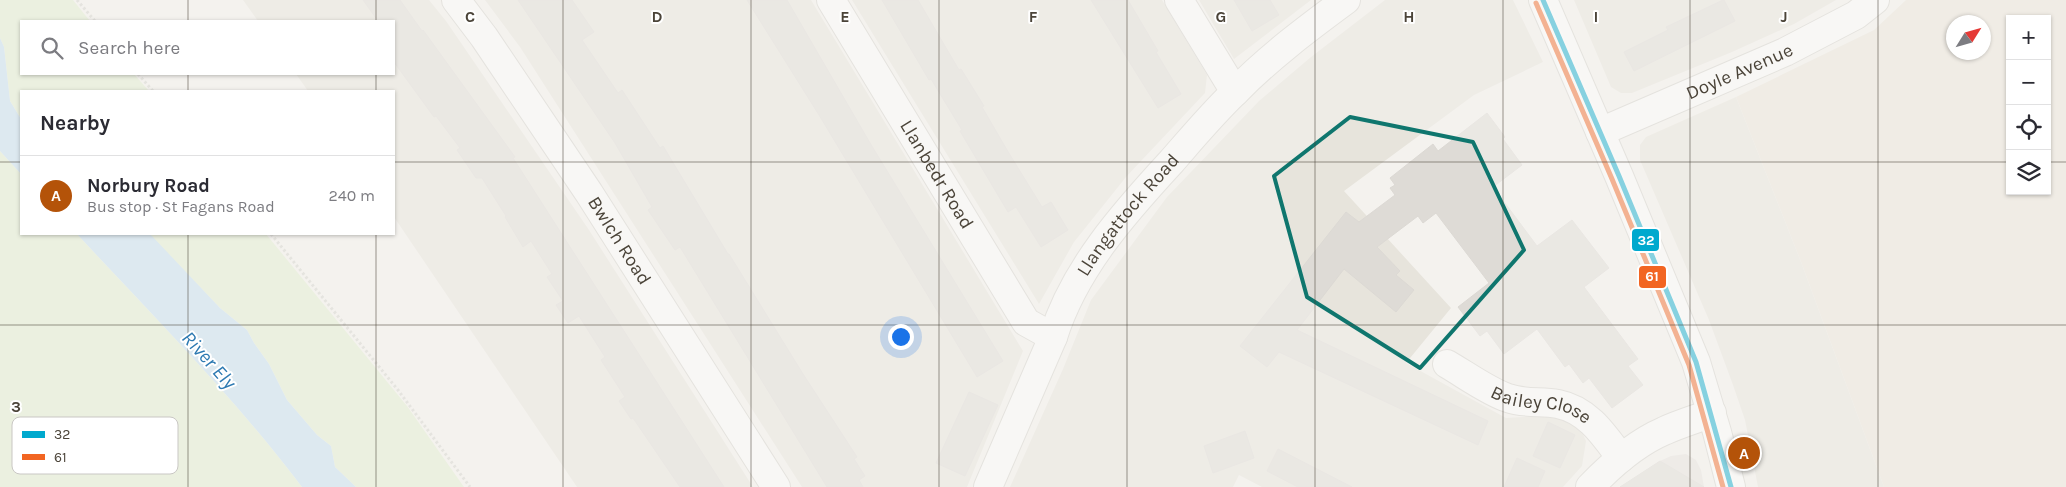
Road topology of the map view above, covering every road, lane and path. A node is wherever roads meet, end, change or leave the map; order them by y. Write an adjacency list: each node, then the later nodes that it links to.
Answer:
1 (77, 0): 8 (path)
2 (456, 0): 19 (street, Bwlch Road)
3 (831, 0): 14 (street, Llanbedr Road)
4 (1180, 0): 11 (street)
5 (1346, 0): 11 (street, Llangattock Road)
6 (1543, 0): 12 (street)
7 (1875, 0): 12 (street, Doyle Avenue)
8 (94, 20)
9 (139, 75): 10 (path)
10 (152, 90)
11 (1234, 92): 14 (street, Llangattock Road)
12 (1600, 132): 16 (street)
13 (272, 235): 18 (path)
14 (1053, 336): 20 (street, Llangattock Road)
15 (1448, 364): 17 (street, Bailey Close)
16 (1712, 413): 17 (street); 22 (street)
17 (1621, 458): 21 (street)
18 (470, 487)
19 (776, 487)
20 (988, 487)
21 (1590, 487)
22 (1731, 487)

